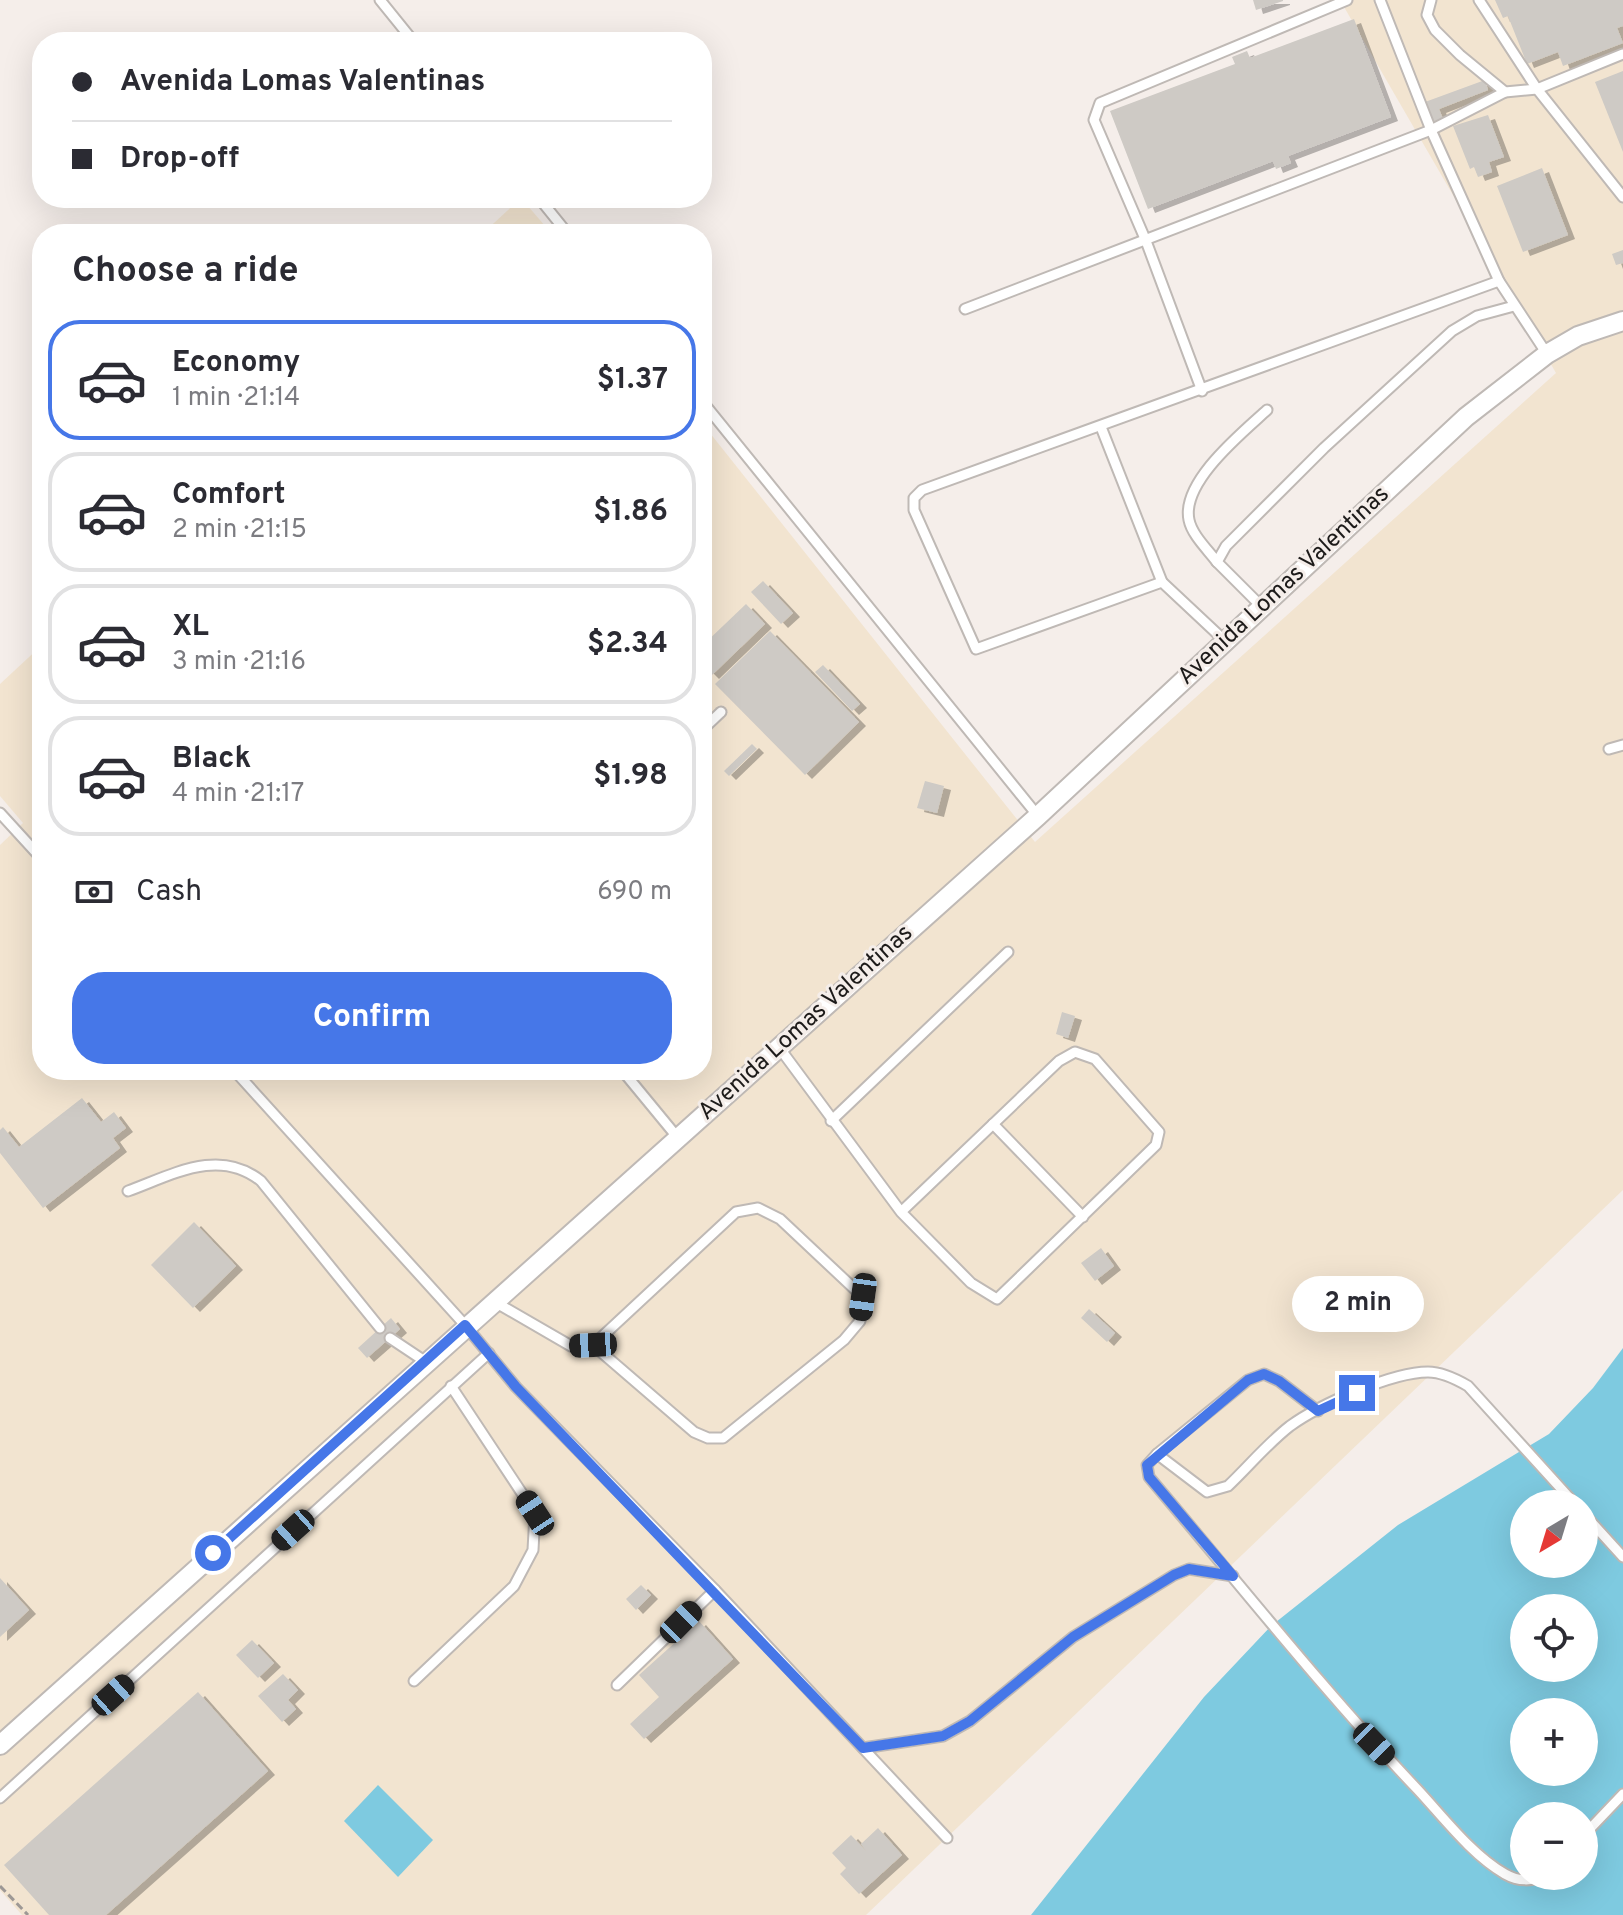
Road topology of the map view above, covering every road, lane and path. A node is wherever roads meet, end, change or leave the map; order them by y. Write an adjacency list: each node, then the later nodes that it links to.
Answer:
1 (380, 0): 6 (lane)
2 (1347, 0): 14 (lane)
3 (1380, 0): 10 (lane)
4 (1430, 0): 9 (lane)
5 (1479, 0): 8 (lane)
6 (406, 32)
7 (1623, 54): 8 (lane)
8 (1537, 89): 9 (lane); 11 (lane)
9 (1505, 92): 10 (lane)
10 (1431, 130): 14 (lane); 15 (lane)
11 (1623, 197)
12 (547, 208): 13 (lane)
13 (560, 224)
14 (1146, 241): 17 (lane); 20 (lane)
15 (1499, 281): 16 (lane); 20 (lane)
16 (1514, 306): 19 (lane); 24 (lane)
17 (965, 309)
18 (1623, 321): 19 (street, Avenida Lomas Valentinas)
19 (1547, 354): 26 (street, Avenida Lomas Valentinas)
20 (1202, 391): 23 (lane)
21 (1267, 410): 24 (lane)
22 (712, 413): 33 (lane)
23 (1101, 427): 25 (lane); 25 (lane)
24 (1217, 562): 26 (lane)
25 (1162, 582): 27 (lane)
26 (1262, 607): 27 (street, Avenida Lomas Valentinas)
27 (1225, 641): 33 (street, Avenida Lomas Valentinas)
28 (721, 712): 29 (lane)
29 (712, 721)
30 (1623, 745): 31 (lane)
31 (1609, 749)
32 (0, 813): 34 (lane)
33 (1038, 816): 36 (street, Avenida Lomas Valentinas)
34 (32, 848)
35 (1008, 952): 39 (lane)
36 (778, 1046): 39 (lane); 41 (street, Avenida Lomas Valentinas)
37 (243, 1080): 46 (lane)
38 (631, 1080): 41 (lane)
39 (831, 1121): 43 (lane)
40 (993, 1124): 43 (lane); 44 (lane); 44 (lane)
41 (678, 1138): 45 (street, Avenida Lomas Valentinas)
42 (128, 1191): 47 (lane)
43 (901, 1212): 44 (lane)
44 (1083, 1217)
45 (495, 1302): 46 (street, Avenida Lomas Valentinas); 49 (lane)
46 (465, 1325): 50 (lane); 51 (street, Avenida Lomas Valentinas)
47 (380, 1328)
48 (390, 1338): 51 (lane)
49 (593, 1345): 49 (lane)
50 (489, 1353): 52 (lane); 59 (lane)
51 (426, 1362): 62 (street, Avenida Lomas Valentinas)
52 (451, 1386): 60 (lane); 65 (lane)
53 (1318, 1411): 54 (lane); 54 (lane); 55 (lane)
54 (1157, 1454): 58 (lane)
55 (1562, 1490)
56 (1598, 1529): 57 (lane)
57 (1623, 1557)
58 (1233, 1576): 63 (lane); 68 (lane)
59 (715, 1590): 61 (lane); 63 (lane)
60 (414, 1681)
61 (617, 1685)
62 (0, 1745)
63 (863, 1748): 67 (lane)
64 (1623, 1794): 66 (lane)
65 (0, 1798)
66 (1598, 1820)
67 (947, 1838)
68 (1510, 1874)
69 (0, 1886): 70 (path)
70 (28, 1915)

